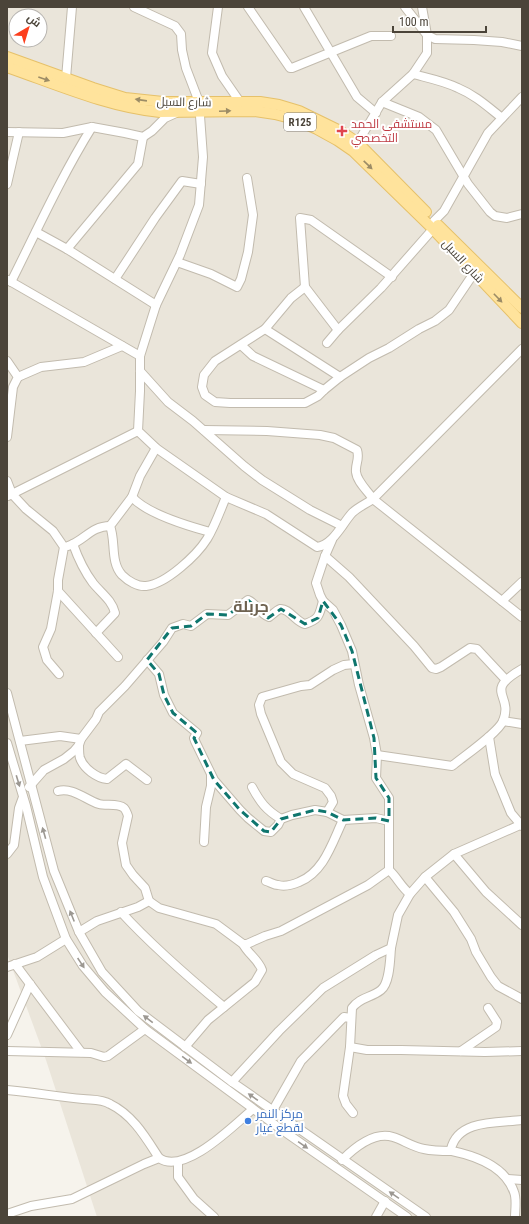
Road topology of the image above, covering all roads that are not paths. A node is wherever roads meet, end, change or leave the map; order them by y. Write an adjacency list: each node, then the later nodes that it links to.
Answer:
1 (72, 7): 17 (street)
2 (134, 7): 21 (street)
3 (218, 7): 9 (street)
4 (224, 7): 9 (street)
5 (248, 7): 13 (street)
6 (304, 7): 13 (street)
7 (406, 7): 10 (street)
8 (422, 7): 10 (street)
9 (216, 29): 19 (street)
10 (427, 35): 12 (street); 16 (street)
11 (391, 36): 13 (street)
12 (522, 46)
13 (332, 53): 23 (street)
14 (7, 57): 17 (main road, شارع السبل / R125)
15 (7, 66): 22 (main road, شارع السبل / R125, one-way to 22)
16 (413, 74): 20 (street); 24 (street)
17 (66, 78): 21 (main road, شارع السبل / R125, one-way to 17)
18 (521, 99): 24 (street)
19 (240, 102): 21 (main road, شارع السبل / R125); 29 (main road, شارع السبل / R125)
20 (382, 102): 23 (street); 30 (street)
21 (200, 107): 22 (main road, شارع السبل / R125); 29 (main road, شارع السبل / R125, one-way to 29); 33 (street)
22 (178, 112): 28 (street)
23 (376, 113): 29 (street)
24 (502, 118): 30 (street)
25 (92, 128): 27 (street); 28 (street); 36 (street)
26 (7, 132): 27 (street)
27 (19, 132): 32 (street)
28 (143, 137): 37 (street)
29 (355, 147): 35 (main road, شارع السبل / R125)
30 (464, 177): 34 (street); 35 (street)
31 (247, 178): 38 (street)
32 (7, 184)
33 (201, 184): 38 (street); 41 (street)
34 (522, 214)
35 (434, 225): 39 (main road, شارع السبل / R125); 40 (street); 45 (main road, شارع السبل / R125)
36 (36, 232): 37 (street); 42 (street)
37 (67, 249): 41 (street)
38 (177, 262): 44 (street)
39 (474, 273): 45 (main road, شارع السبل / R125, one-way to 45); 55 (street)
40 (392, 277): 43 (street); 47 (street)
41 (115, 279): 44 (street)
42 (9, 281): 50 (street)
43 (305, 287): 46 (street); 47 (street)
44 (156, 304): 52 (street)
45 (521, 316)
46 (265, 329): 49 (street); 55 (street)
47 (338, 330): 48 (street)
48 (327, 343)
49 (241, 345): 57 (street); 57 (street)
50 (122, 346): 52 (street); 56 (street)
51 (522, 349): 66 (street)
52 (140, 356): 54 (street)
53 (7, 361): 56 (street)
54 (140, 371): 58 (street); 59 (street)
55 (340, 376): 57 (street)
56 (18, 377): 60 (street)
57 (324, 390)
58 (204, 430): 66 (street); 68 (street)
59 (138, 431): 61 (street); 63 (street)
60 (7, 437)
61 (156, 448): 64 (street); 65 (street)
62 (7, 481): 63 (street)
63 (10, 496): 72 (street)
64 (132, 497): 67 (street); 69 (street)
65 (226, 497): 69 (street); 70 (street)
66 (373, 499): 68 (street); 77 (street)
67 (110, 526): 69 (street); 71 (street)
68 (342, 526): 70 (street)
69 (210, 532)
70 (333, 537): 73 (street)
71 (73, 544): 72 (street); 79 (street)
72 (64, 547): 75 (street)
73 (325, 556): 76 (street); 85 (street)
74 (522, 582): 77 (street)
75 (58, 591): 79 (street); 84 (street)
76 (323, 601): 81 (street); 82 (street)
77 (502, 601): 78 (street)
78 (522, 617)
79 (96, 633): 80 (street)
80 (118, 657)
81 (147, 660): 91 (street); 94 (street)
82 (354, 664): 93 (street); 100 (street)
83 (522, 669): 85 (street)
84 (58, 674)
85 (506, 680): 87 (street)
86 (7, 693): 90 (street)
87 (503, 721): 88 (street); 89 (street)
88 (522, 724)
89 (489, 737): 93 (street); 104 (street)
90 (20, 741): 91 (street); 96 (street)
91 (80, 742): 95 (street); 96 (street)
92 (7, 743): 99 (street, one-way to 99)
93 (377, 755): 103 (street)
94 (211, 775): 101 (street); 105 (street)
95 (147, 780)
96 (31, 784): 99 (street); 115 (street, one-way to 96)
97 (252, 787): 101 (street)
98 (58, 791): 112 (street)
99 (23, 798): 106 (street); 116 (street)
100 (327, 812): 101 (street); 102 (street)
101 (281, 819)
102 (343, 820): 103 (street); 110 (street)
103 (389, 822): 108 (street)
104 (521, 825): 107 (street)
105 (204, 842)
106 (7, 854)
107 (454, 854): 109 (street); 114 (street)
108 (389, 870): 111 (street); 117 (street)
109 (425, 877): 111 (street); 121 (street)
110 (266, 881)
111 (410, 894): 118 (street)
112 (149, 901): 113 (street); 117 (street)
113 (121, 912): 115 (street); 122 (street)
114 (522, 925)
115 (79, 932): 127 (street, one-way to 115)
116 (66, 939): 119 (street); 125 (street, one-way to 125)
117 (243, 944): 122 (street)
118 (391, 948): 124 (street); 133 (street)
119 (9, 967): 120 (street)
120 (30, 984): 126 (street); 132 (street)
121 (522, 999)
122 (224, 1007): 127 (street)
123 (488, 1008): 130 (street)
124 (351, 1018): 128 (street); 136 (street)
125 (145, 1030): 132 (street); 135 (street, one-way to 135)
126 (7, 1035)
127 (185, 1046): 133 (street)
128 (350, 1047): 130 (street); 137 (street)
129 (7, 1051): 132 (street)
130 (461, 1051): 131 (street)
131 (522, 1051)
132 (81, 1052)
133 (232, 1082): 136 (street, one-way to 133)
134 (7, 1090): 142 (street)
135 (253, 1109): 140 (street); 144 (street)
136 (273, 1110): 139 (street)
137 (353, 1113)
138 (522, 1120): 141 (street)
139 (288, 1121): 140 (street); 143 (street)
140 (282, 1130): 147 (street, one-way to 147)
141 (452, 1151): 143 (street); 145 (street)
142 (159, 1158): 144 (street); 148 (street)
143 (342, 1160): 152 (street, one-way to 143)
144 (178, 1162): 149 (street)
145 (508, 1179): 146 (street); 153 (street)
146 (522, 1180)
147 (385, 1201): 150 (street); 151 (street)
148 (7, 1214)
149 (214, 1217)
150 (376, 1217)
151 (407, 1217)
152 (426, 1217)
153 (515, 1217)

